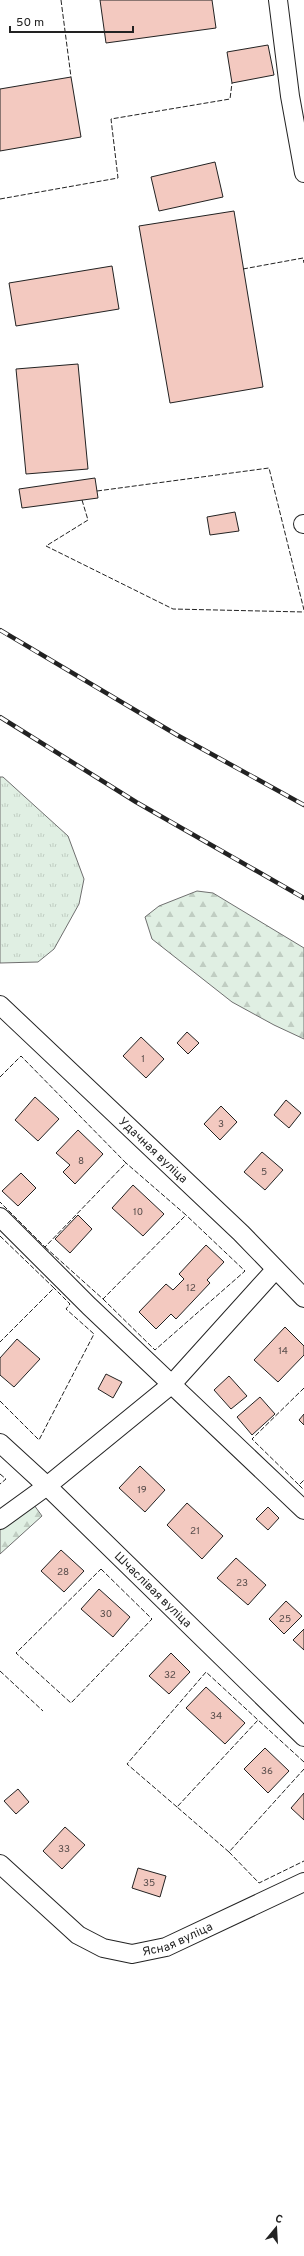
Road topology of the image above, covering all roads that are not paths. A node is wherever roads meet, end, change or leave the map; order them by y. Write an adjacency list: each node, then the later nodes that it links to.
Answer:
1 (278, 0): 2 (street)
2 (304, 172)
3 (0, 1005): 5 (street, Удачная вуліца)
4 (0, 1217): 7 (street)
5 (275, 1270): 6 (street, Удачная вуліца); 7 (street)
6 (304, 1298)
7 (172, 1384): 9 (street); 10 (street)
8 (0, 1443): 9 (street, Шчаслівая вуліца)
9 (47, 1486): 11 (street); 12 (street, Шчаслівая вуліца)
10 (304, 1510)
11 (0, 1520)
12 (304, 1737)
13 (0, 1864): 14 (street, Ясная вуліца)
14 (304, 1882)

